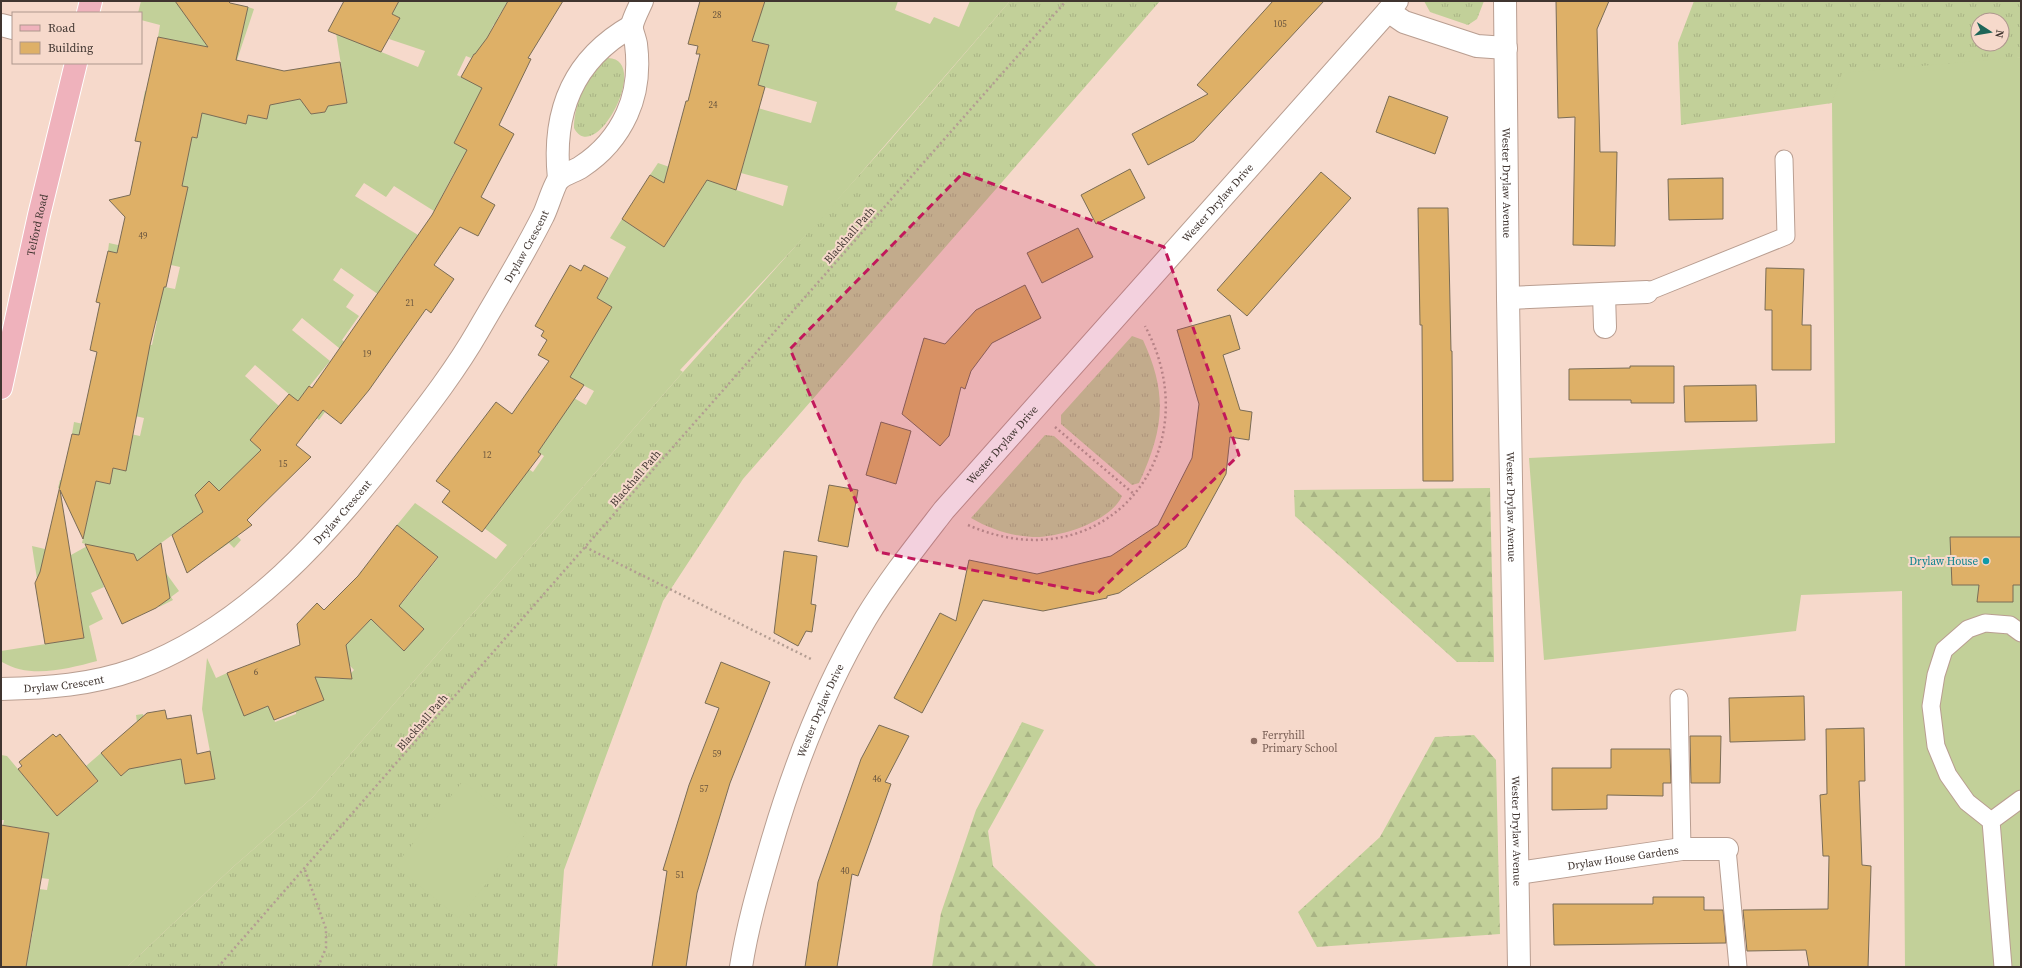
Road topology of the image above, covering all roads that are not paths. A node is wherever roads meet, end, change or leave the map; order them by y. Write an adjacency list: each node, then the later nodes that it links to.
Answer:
1 (91, 1): 5 (main road)
2 (642, 1): 7 (street)
3 (1506, 1): 9 (street, Wester Drylaw Avenue)
4 (1392, 6): 9 (street); 26 (street, Wester Drylaw Drive)
5 (88, 12)
6 (1, 25): 8 (street)
7 (632, 26): 12 (street); 12 (street)
8 (12, 28)
9 (1506, 48): 15 (street, Wester Drylaw Avenue)
10 (76, 64): 17 (main road, Telford Road)
11 (1784, 159): 13 (lane)
12 (559, 179): 19 (street, Drylaw Crescent)
13 (1647, 292): 14 (street)
14 (1604, 294): 15 (street); 16 (street)
15 (1508, 298): 25 (street, Wester Drylaw Avenue)
16 (1605, 326)
17 (1, 388)
18 (2021, 633): 22 (lane)
19 (1, 689)
20 (1679, 698): 23 (lane)
21 (2021, 799): 22 (lane)
22 (1991, 821): 29 (lane)
23 (1682, 849): 24 (street, Drylaw House Gardens); 25 (street, Drylaw House Gardens)
24 (1727, 849): 28 (lane)
25 (1518, 873): 27 (street, Wester Drylaw Avenue)
26 (742, 967)
27 (1519, 967)
28 (1738, 967)
29 (2003, 967)

